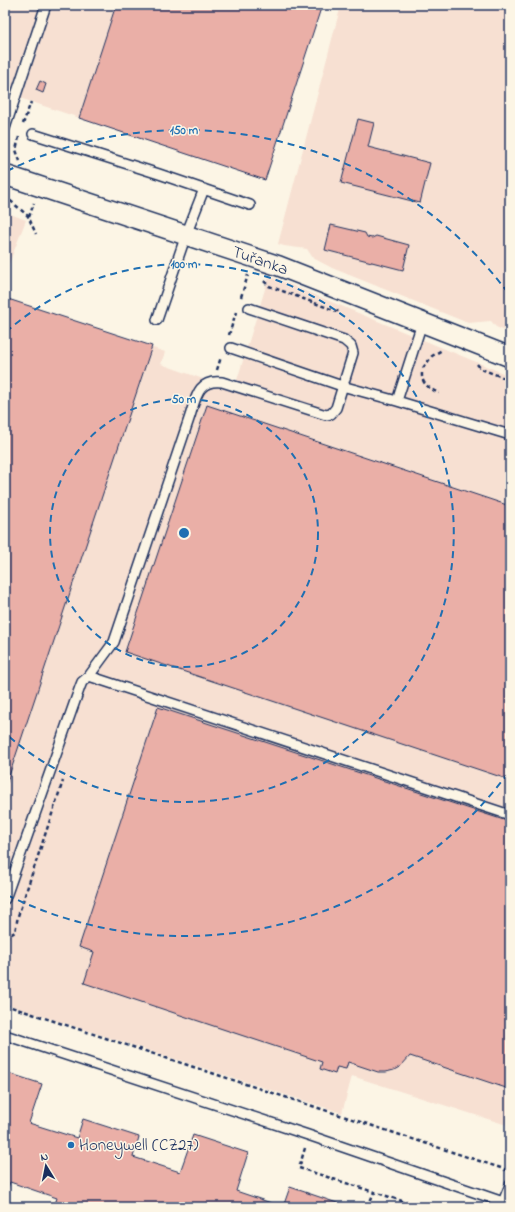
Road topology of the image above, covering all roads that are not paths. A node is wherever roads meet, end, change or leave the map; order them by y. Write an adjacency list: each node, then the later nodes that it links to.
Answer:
1 (46, 5): 2 (lane)
2 (5, 128)
3 (33, 134): 5 (lane)
4 (5, 175): 7 (street, Tuřanka)
5 (204, 189): 6 (lane); 7 (lane)
6 (250, 205)
7 (186, 235): 9 (lane); 10 (street, Tuřanka)
8 (249, 308): 13 (lane)
9 (158, 320)
10 (422, 323): 12 (street, Tuřanka); 14 (lane)
11 (231, 348): 13 (lane)
12 (510, 357)
13 (342, 386): 14 (lane); 16 (lane)
14 (397, 401): 15 (lane)
15 (510, 435)
16 (89, 676): 17 (lane); 18 (lane)
17 (510, 815)
18 (5, 899)
19 (5, 1035): 20 (lane)
20 (510, 1185)

